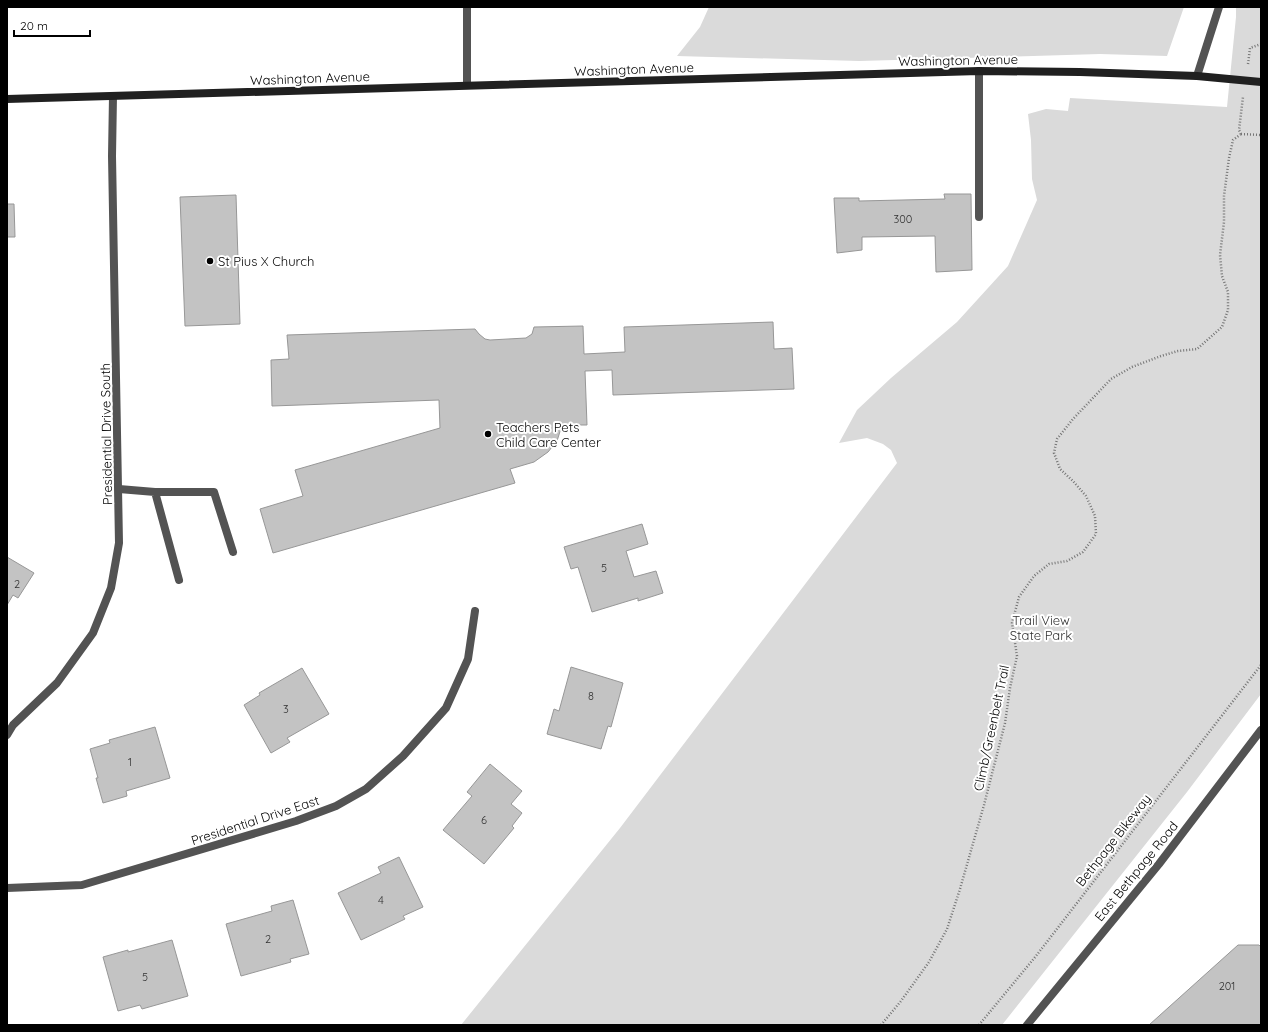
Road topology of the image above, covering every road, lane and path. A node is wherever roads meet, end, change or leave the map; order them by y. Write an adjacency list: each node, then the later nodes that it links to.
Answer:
1 (466, 7): 8 (street)
2 (1219, 7): 6 (street)
3 (1261, 44): 4 (path)
4 (1250, 48)
5 (979, 71): 6 (main road, Washington Avenue); 8 (main road, Washington Avenue); 14 (street)
6 (1197, 76): 7 (main road, Washington Avenue)
7 (1261, 82)
8 (467, 85): 9 (main road, Washington Avenue)
9 (113, 96): 10 (main road, Washington Avenue); 15 (street, Presidential Drive South)
10 (7, 99)
11 (1242, 107): 12 (path)
12 (1241, 134): 13 (path); 24 (path, Climb/Greenbelt Trail)
13 (1261, 135)
14 (979, 217)
15 (119, 489): 16 (street); 22 (street, Presidential Drive South)
16 (155, 492): 17 (street); 18 (street)
17 (233, 552)
18 (179, 580)
19 (475, 611): 23 (street, Presidential Drive East)
20 (1261, 664): 25 (path, Bethpage Bikeway)
21 (1261, 730): 26 (street, East Bethpage Road)
22 (7, 736)
23 (7, 888)
24 (881, 1025)
25 (979, 1025)
26 (1027, 1025)

